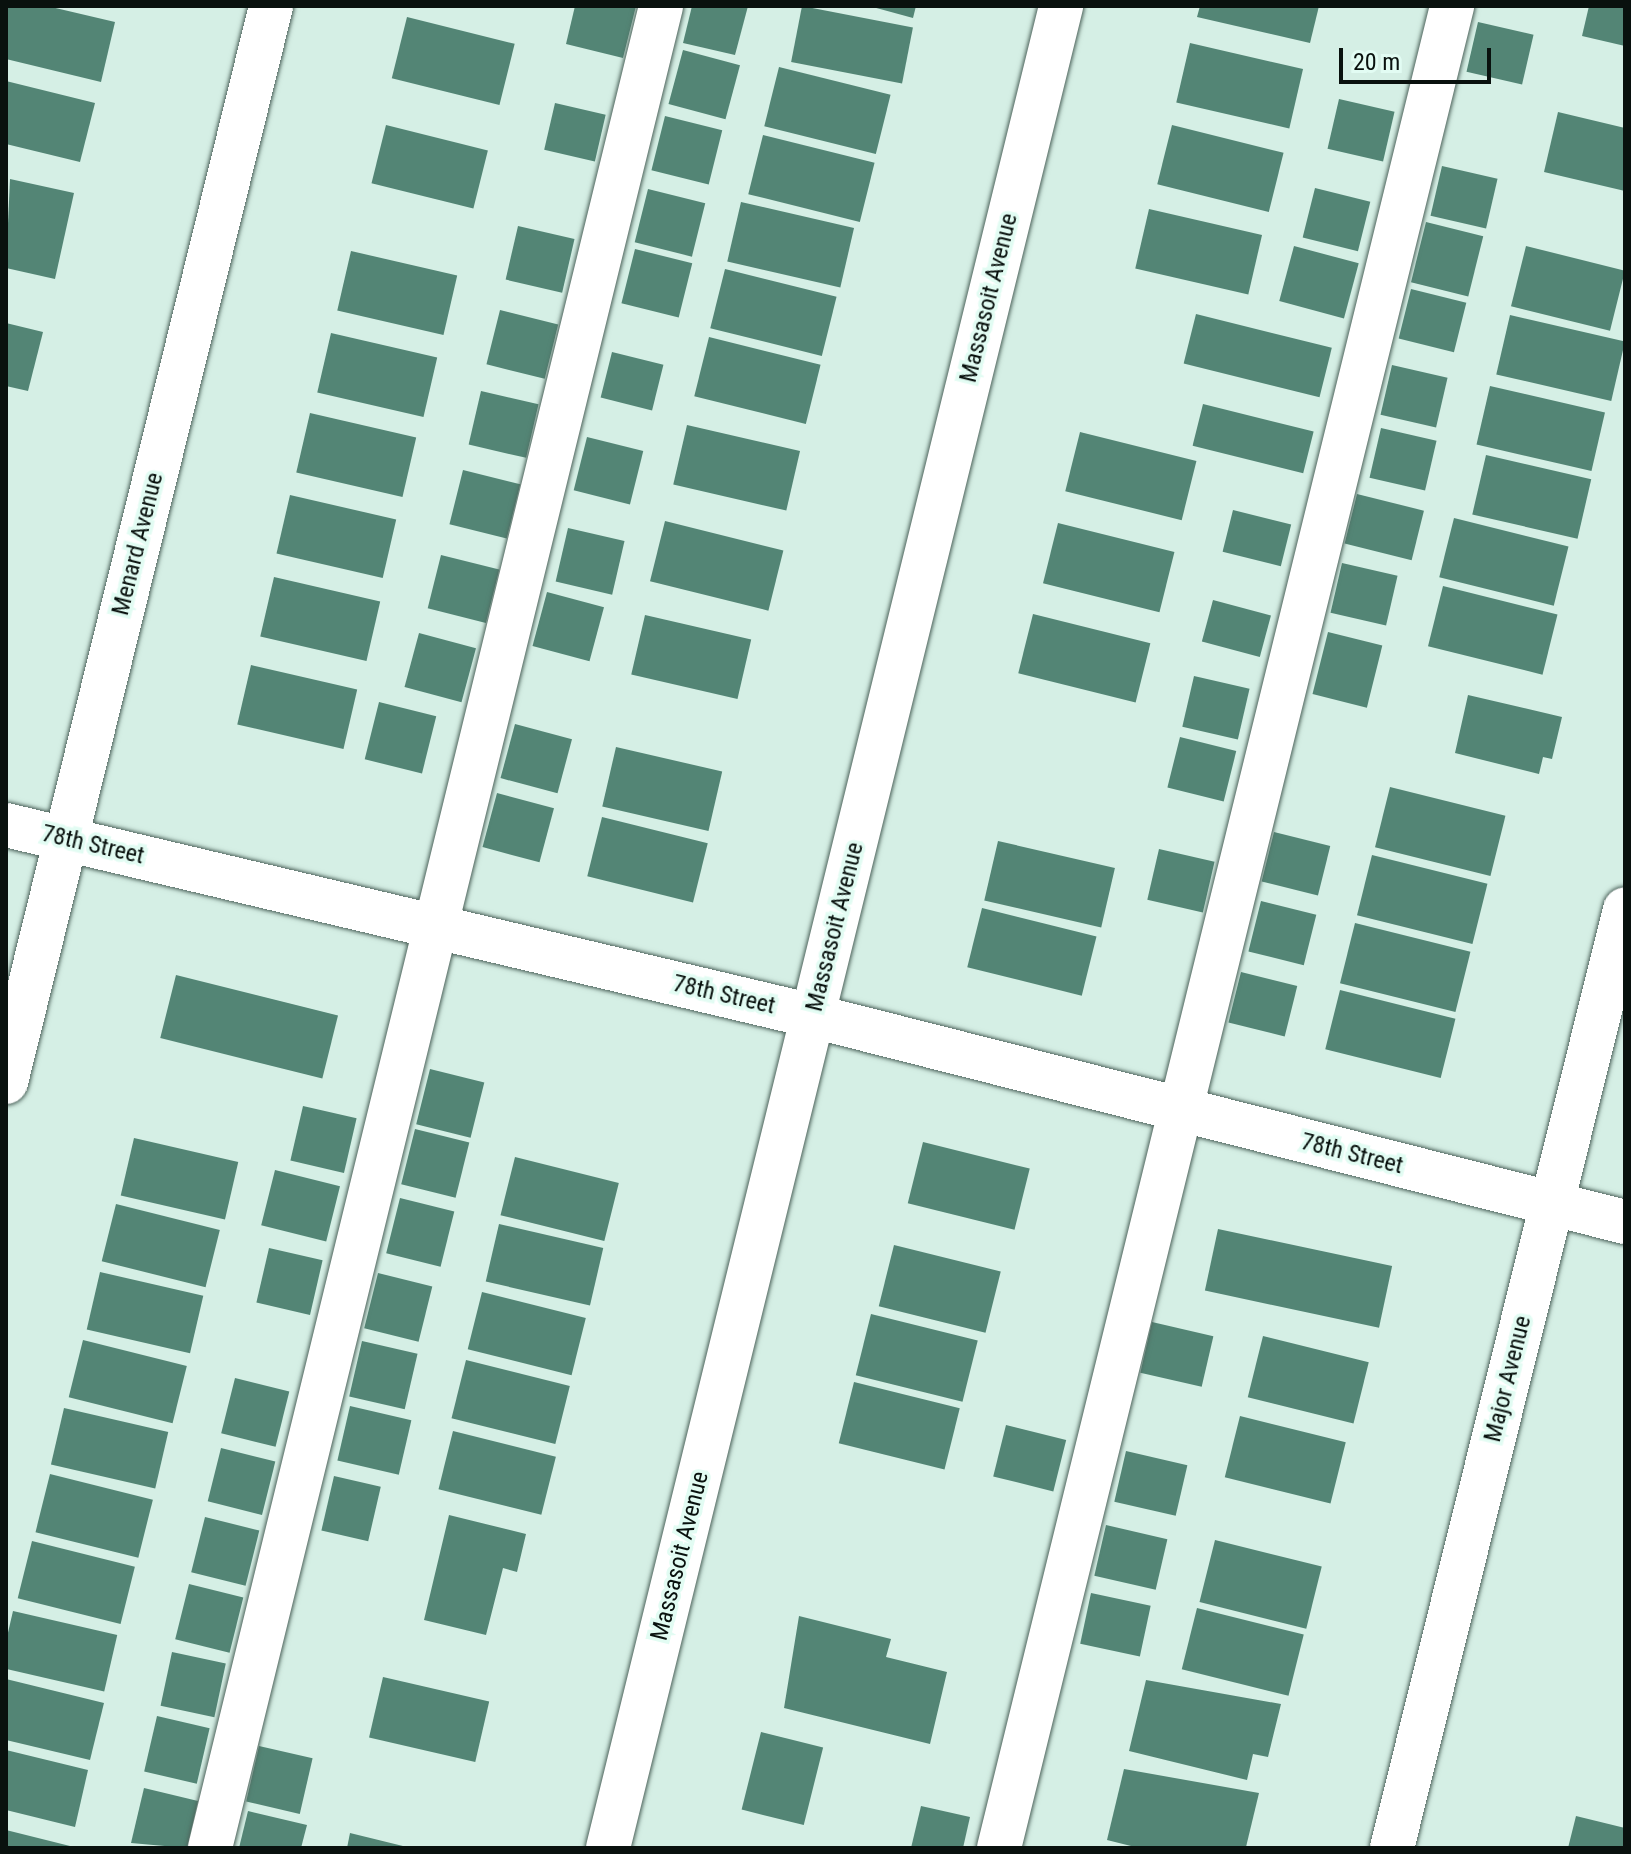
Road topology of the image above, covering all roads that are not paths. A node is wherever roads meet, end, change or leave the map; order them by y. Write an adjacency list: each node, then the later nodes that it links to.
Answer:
1 (271, 6): 6 (street, Menard Avenue)
2 (661, 6): 8 (street)
3 (1061, 6): 9 (street, Massasoit Avenue)
4 (1452, 6): 11 (street)
5 (6, 825): 6 (street, 78th Street)
6 (66, 838): 8 (street, 78th Street); 10 (street, Menard Avenue)
7 (1625, 909): 12 (street, Major Avenue)
8 (436, 926): 9 (street, 78th Street); 14 (street)
9 (813, 1016): 11 (street, 78th Street); 15 (street, Massasoit Avenue)
10 (6, 1082)
11 (1181, 1112): 12 (street, 78th Street); 16 (street)
12 (1551, 1205): 13 (street, 78th Street); 17 (street, Major Avenue)
13 (1625, 1222)
14 (210, 1848)
15 (608, 1848)
16 (999, 1848)
17 (1392, 1848)

